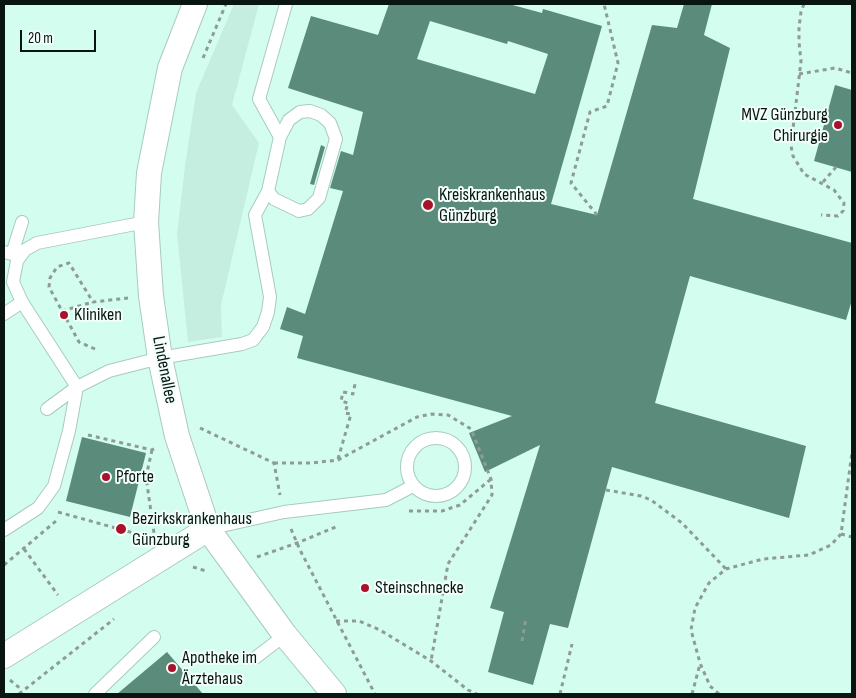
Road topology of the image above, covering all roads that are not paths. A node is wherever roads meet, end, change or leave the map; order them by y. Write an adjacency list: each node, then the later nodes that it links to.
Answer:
1 (195, 4): 6 (street, Lindenallee)
2 (286, 4): 3 (lane)
3 (280, 137): 4 (lane); 4 (lane)
4 (268, 191): 10 (lane)
5 (22, 222): 7 (lane)
6 (146, 222): 7 (lane); 10 (street, Lindenallee)
7 (12, 254): 8 (lane)
8 (22, 302): 9 (lane); 11 (lane)
9 (4, 314)
10 (160, 358): 11 (lane); 15 (street, Lindenallee)
11 (77, 387): 12 (lane); 14 (lane)
12 (47, 409)
13 (413, 486): 13 (lane); 15 (lane)
14 (4, 530)
15 (208, 530): 16 (street, Lindenallee); 19 (street)
16 (285, 635): 18 (lane); 21 (street, Lindenallee)
17 (154, 637): 20 (lane)
18 (254, 658)
19 (5, 667)
20 (95, 694)
21 (334, 694)

